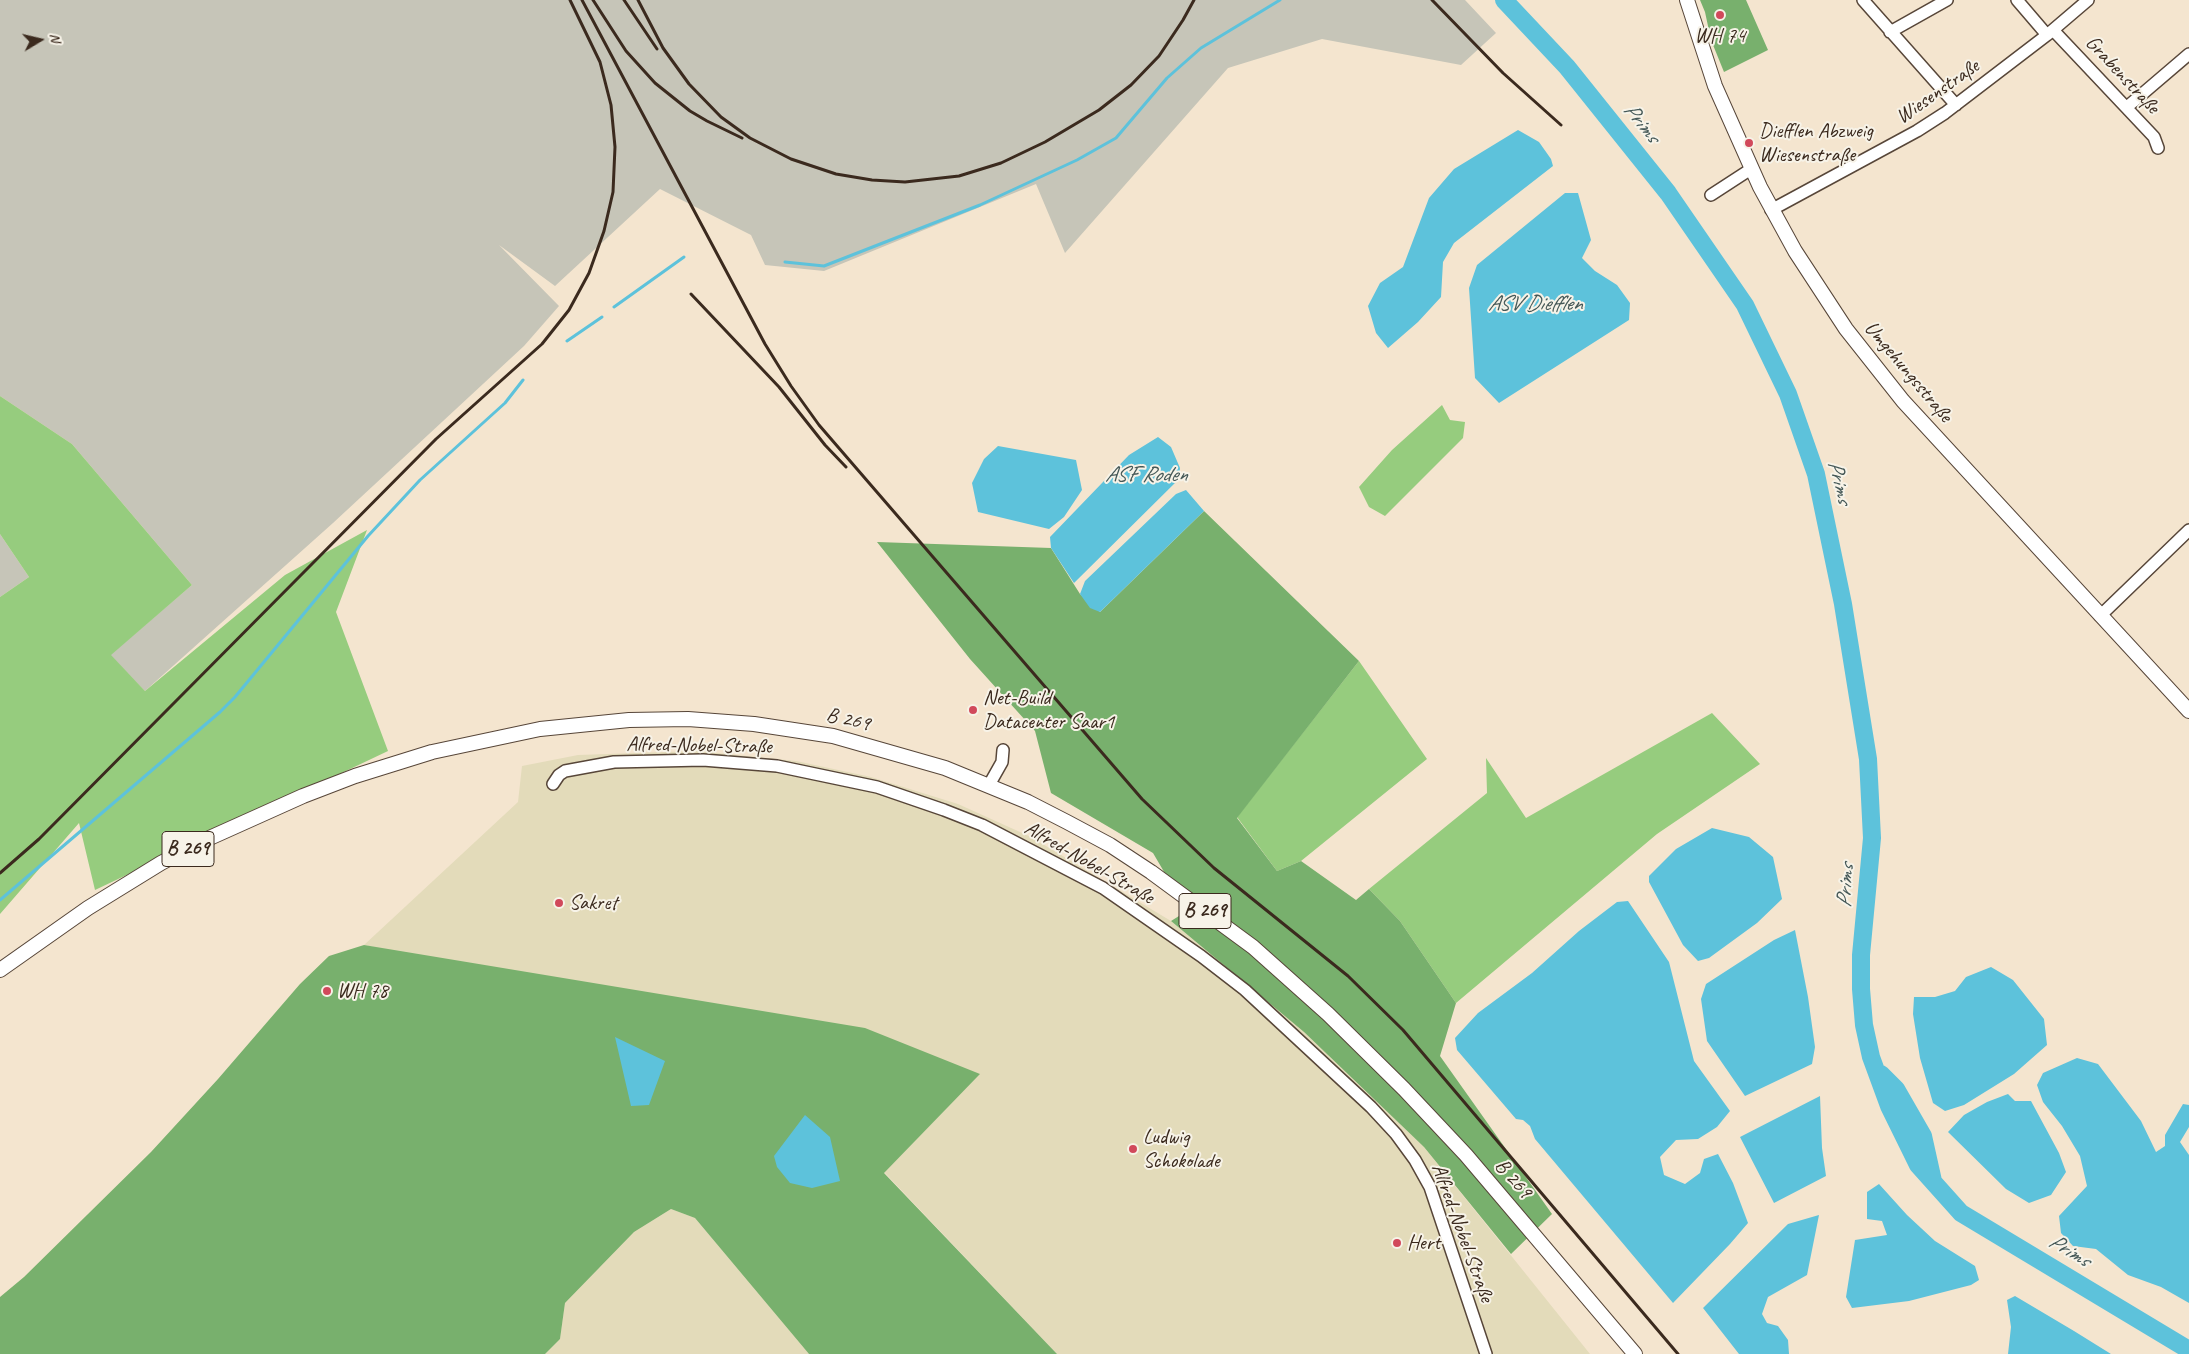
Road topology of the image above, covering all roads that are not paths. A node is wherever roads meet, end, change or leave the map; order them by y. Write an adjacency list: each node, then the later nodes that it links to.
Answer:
1 (1687, 0): 12 (main road, Umgehungsstraße)
2 (1864, 0): 6 (street)
3 (1947, 0): 6 (street)
4 (2017, 0): 7 (street, Grabenstraße)
5 (2088, 0): 7 (street, Wiesenstraße)
6 (1890, 32): 9 (street)
7 (2050, 33): 9 (street, Wiesenstraße); 10 (street, Grabenstraße)
8 (2189, 54): 10 (street)
9 (1956, 105): 14 (street, Wiesenstraße)
10 (2127, 106): 11 (street, Grabenstraße)
11 (2158, 148)
12 (1751, 169): 13 (street); 14 (main road, Umgehungsstraße)
13 (1711, 195)
14 (1771, 210): 16 (main road, Umgehungsstraße)
15 (2189, 530): 16 (street)
16 (2100, 616): 17 (main road, Umgehungsstraße)
17 (2189, 711)
18 (1003, 750): 20 (street)
19 (553, 784): 22 (street, Alfred-Nobel-Straße)
20 (989, 785): 21 (main road, B 269 / B 269); 23 (main road, B 269 / B 269)
21 (0, 970)
22 (1486, 1354)
23 (1635, 1354)

